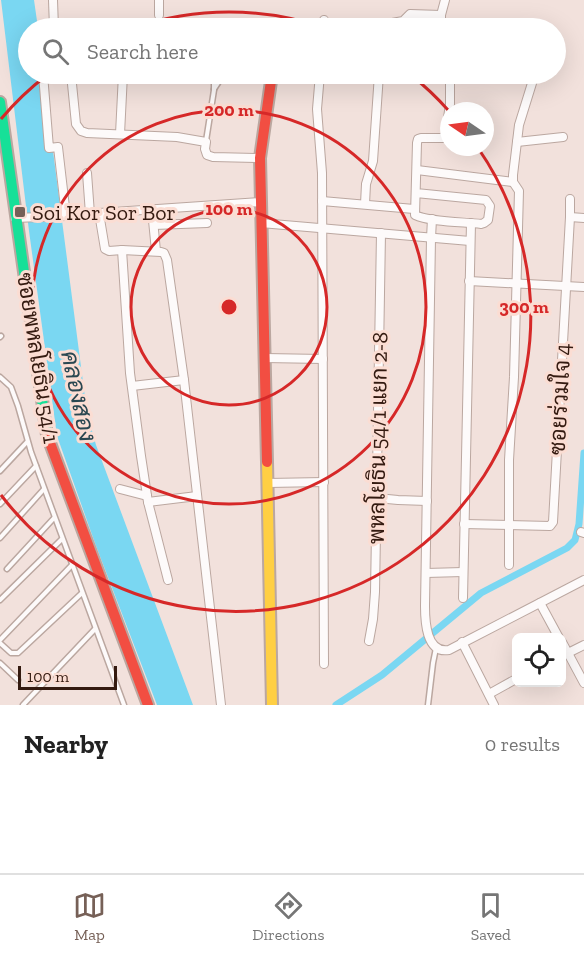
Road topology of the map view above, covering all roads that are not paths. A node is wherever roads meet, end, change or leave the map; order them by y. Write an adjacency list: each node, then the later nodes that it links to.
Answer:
1 (53, 0): 6 (street)
2 (159, 0): 4 (street)
3 (445, 0): 5 (street)
4 (159, 15)
5 (441, 15): 7 (street)
6 (54, 18)
7 (406, 18)
8 (44, 84): 39 (street)
9 (72, 84): 21 (street)
10 (122, 84): 21 (street)
11 (214, 84): 18 (lane)
12 (218, 84): 18 (lane)
13 (271, 84): 26 (street)
14 (319, 84): 32 (street)
15 (378, 84): 34 (street)
16 (450, 84): 20 (street)
17 (532, 84): 25 (street)
18 (214, 90): 24 (lane)
19 (0, 102): 41 (street, ซอยพหลโยธิน 54/1)
20 (450, 102)
21 (120, 134): 24 (street)
22 (563, 137): 25 (street)
23 (440, 139): 27 (street)
24 (206, 142): 26 (street)
25 (517, 142): 29 (street)
26 (260, 158): 33 (street)
27 (417, 170): 29 (street); 30 (street)
28 (87, 173): 38 (street)
29 (513, 182): 55 (street)
30 (416, 193): 35 (street); 46 (street)
31 (570, 199): 40 (street, ซอยร่วมใจ 4)
32 (322, 201): 34 (street); 48 (street)
33 (261, 202): 36 (street); 45 (street)
34 (365, 204): 35 (street)
35 (414, 209): 43 (street)
36 (152, 210): 37 (street); 47 (street)
37 (99, 213): 38 (street); 52 (street)
38 (90, 214): 39 (street)
39 (62, 217): 41 (street)
40 (570, 217): 42 (street); 56 (street, ซอยร่วมใจ 4)
41 (19, 218): 108 (street, ซอยพหลโยธิน 54/1)
42 (584, 218)
43 (432, 219): 46 (street); 50 (street)
44 (207, 223): 47 (street)
45 (261, 223): 48 (street); 58 (street)
46 (471, 223): 51 (street)
47 (154, 225): 53 (street)
48 (322, 228): 49 (street); 59 (street)
49 (381, 233): 50 (street); 71 (street, พหลโยธิน 54/1 แยก 2-8)
50 (431, 238): 51 (street); 73 (street)
51 (470, 241): 54 (street)
52 (122, 250): 53 (street); 62 (street)
53 (156, 251): 61 (street)
54 (469, 281): 55 (street); 76 (street)
55 (516, 283): 56 (street); 77 (street)
56 (566, 286): 57 (street); 77 (street, ซอยร่วมใจ 4)
57 (584, 286)
58 (265, 358): 59 (street); 67 (street)
59 (323, 359): 66 (street)
60 (0, 377): 63 (lane)
61 (184, 380): 62 (street); 70 (street)
62 (132, 386): 72 (street)
63 (27, 441): 64 (lane); 65 (lane)
64 (36, 466): 68 (lane); 74 (lane)
65 (0, 471)
66 (324, 482): 67 (street); 101 (street)
67 (268, 483): 110 (street)
68 (44, 489): 75 (lane); 78 (lane)
69 (120, 489): 72 (street)
70 (197, 496): 72 (street); 109 (street)
71 (377, 498): 73 (street); 93 (street, พหลโยธิน 54/1 แยก 2-8)
72 (147, 499): 85 (street)
73 (427, 501): 84 (street)
74 (0, 504)
75 (54, 518): 79 (lane); 82 (lane)
76 (464, 525): 77 (street); 83 (street)
77 (509, 525): 81 (street)
78 (0, 538)
79 (62, 539): 80 (lane); 89 (lane)
80 (72, 565): 87 (lane); 94 (lane)
81 (509, 565)
82 (7, 569)
83 (463, 572): 84 (street); 88 (street)
84 (426, 573): 96 (street)
85 (168, 580)
86 (584, 580): 90 (street)
87 (82, 593): 91 (lane); 94 (lane)
88 (463, 598)
89 (0, 600)
90 (540, 603): 92 (street); 95 (street)
91 (95, 629): 106 (lane); 107 (lane)
92 (556, 633)
93 (369, 641)
94 (0, 642)
95 (462, 642): 96 (street); 105 (street)
96 (434, 644): 111 (lane)
97 (584, 645): 98 (street)
98 (566, 653)
99 (566, 657): 104 (street)
100 (0, 663): 102 (lane)
101 (324, 664)
102 (18, 680)
103 (512, 681): 105 (street)
104 (584, 683)
105 (489, 694): 112 (street)
106 (23, 705)
107 (124, 705)
108 (148, 705)
109 (221, 705)
110 (272, 705)
111 (428, 705)
112 (494, 705)

